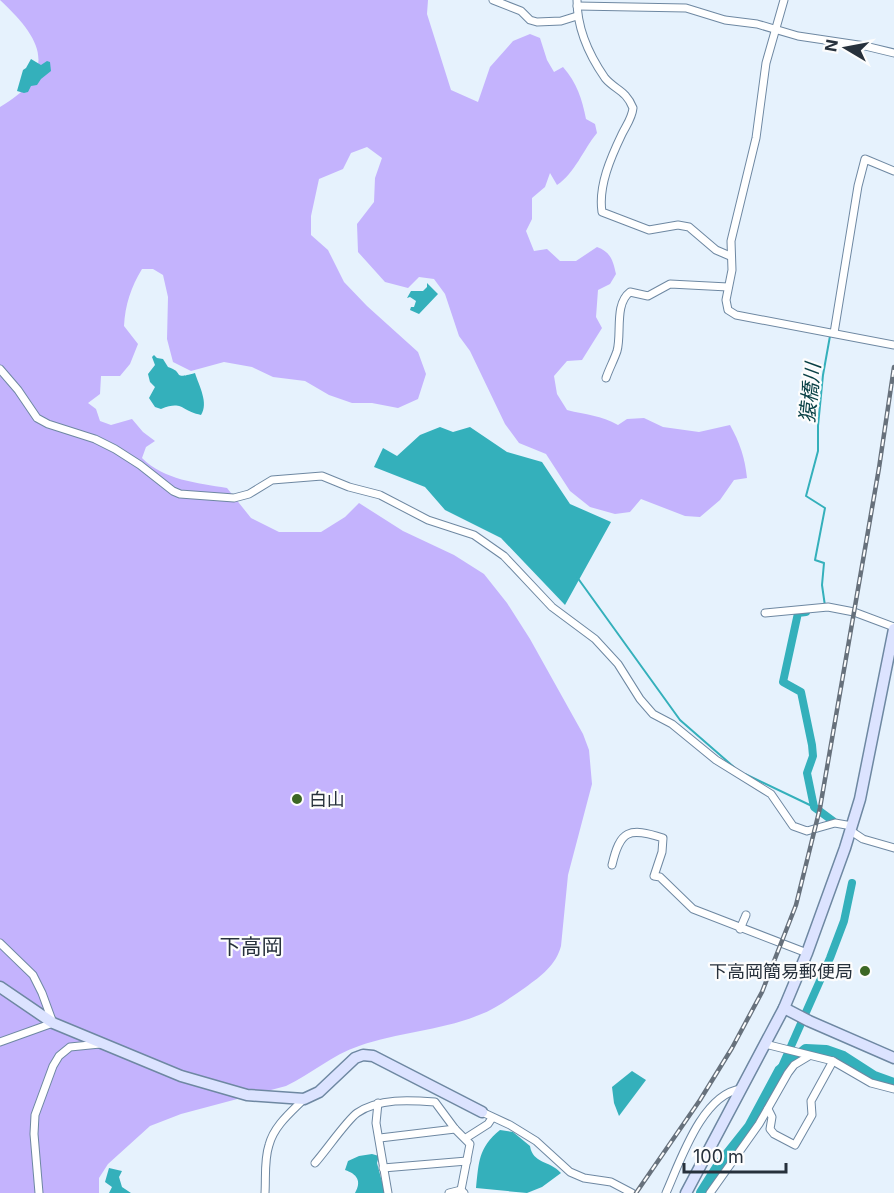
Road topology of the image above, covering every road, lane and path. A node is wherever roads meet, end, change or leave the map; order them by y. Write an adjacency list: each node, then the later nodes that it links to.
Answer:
1 (493, 0): 4 (street)
2 (784, 0): 5 (street)
3 (577, 3): 4 (street); 5 (street)
4 (577, 16): 8 (street)
5 (777, 29): 6 (street); 8 (street)
6 (894, 53)
7 (894, 171): 10 (street)
8 (730, 256): 9 (street)
9 (728, 287): 10 (street); 13 (street)
10 (832, 333): 11 (street)
11 (894, 345)
12 (0, 369): 16 (street)
13 (606, 378)
14 (765, 613): 15 (street)
15 (894, 628): 16 (street)
16 (852, 829): 17 (street); 22 (street)
17 (894, 848)
18 (612, 865): 20 (street)
19 (746, 915): 20 (street)
20 (740, 929): 22 (street)
21 (0, 943): 25 (street)
22 (807, 953): 24 (street)
23 (0, 987): 25 (street)
24 (784, 1008): 28 (street); 30 (street)
25 (53, 1023): 26 (street); 27 (street)
26 (0, 1042)
27 (103, 1043): 34 (street); 46 (street)
28 (765, 1044): 29 (street); 32 (street)
29 (808, 1056): 31 (street); 36 (street)
30 (894, 1058)
31 (832, 1061): 33 (street); 36 (street)
32 (741, 1089): 51 (street); 52 (street)
33 (894, 1089)
34 (304, 1099): 37 (street); 47 (street)
35 (378, 1103): 39 (street); 40 (street); 43 (street)
36 (768, 1109): 53 (street)
37 (482, 1112): 38 (street)
38 (492, 1118): 41 (street); 50 (street)
39 (455, 1129): 40 (street); 41 (street)
40 (380, 1138): 44 (street)
41 (465, 1138): 42 (street)
42 (467, 1161): 44 (street); 45 (street)
43 (315, 1163)
44 (383, 1168): 48 (street)
45 (462, 1192): 49 (street)
46 (39, 1193)
47 (265, 1193)
48 (388, 1193)
49 (449, 1193)
50 (632, 1193)
51 (666, 1193)
52 (686, 1193)
53 (710, 1193)

